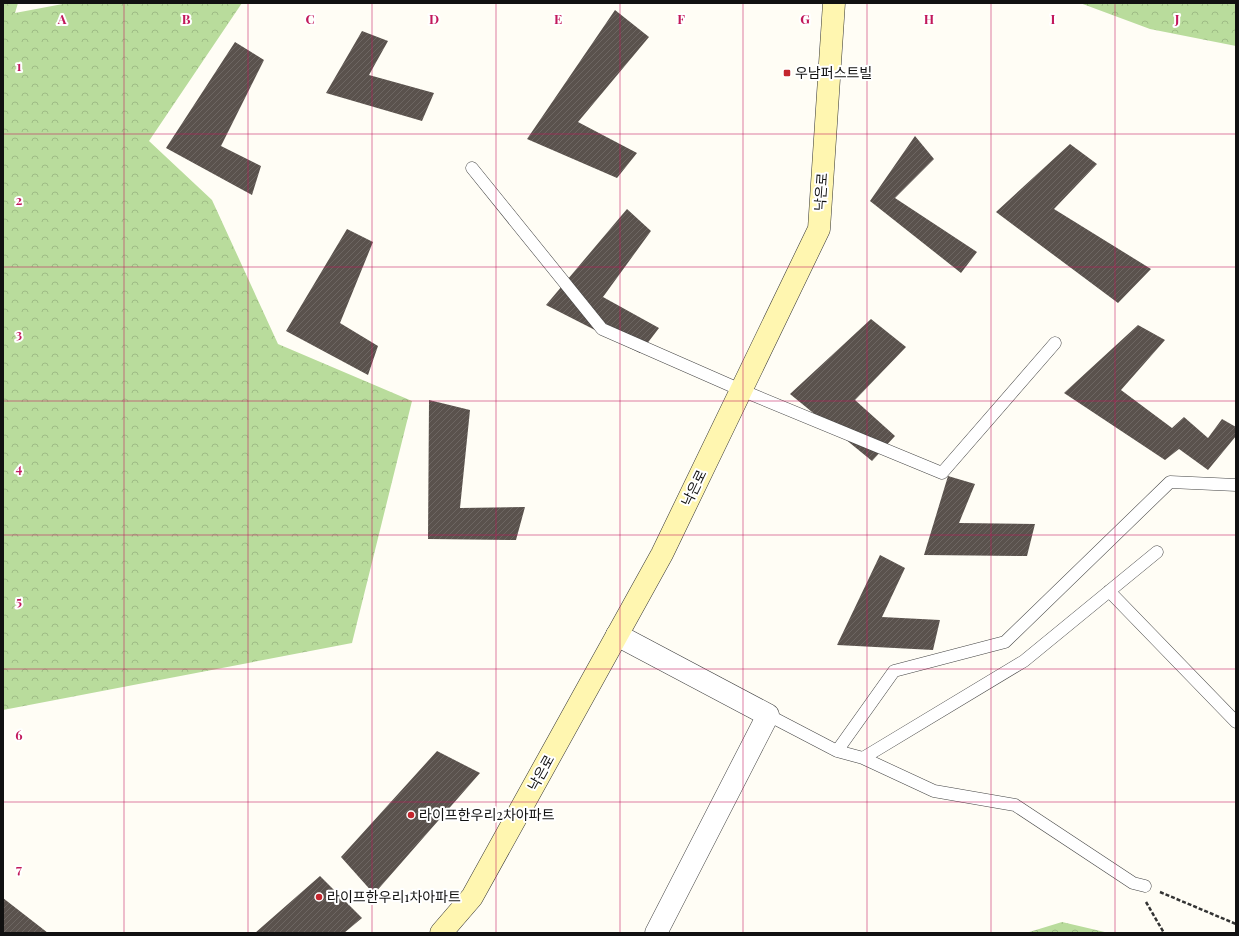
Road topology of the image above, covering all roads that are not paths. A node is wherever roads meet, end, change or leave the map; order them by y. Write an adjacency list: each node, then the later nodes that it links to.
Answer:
1 (834, 3): 4 (main road, 낙은로)
2 (472, 168): 4 (lane)
3 (1055, 343): 4 (lane)
4 (741, 390): 8 (main road, 낙은로)
5 (1236, 485): 11 (lane)
6 (1157, 552): 7 (lane)
7 (1109, 591): 10 (lane); 12 (lane)
8 (617, 635): 9 (street); 14 (main road, 낙은로)
9 (768, 715): 11 (lane); 15 (street)
10 (1236, 722)
11 (837, 751): 12 (lane)
12 (863, 758): 13 (lane)
13 (1145, 886)
14 (441, 933)
15 (656, 933)

